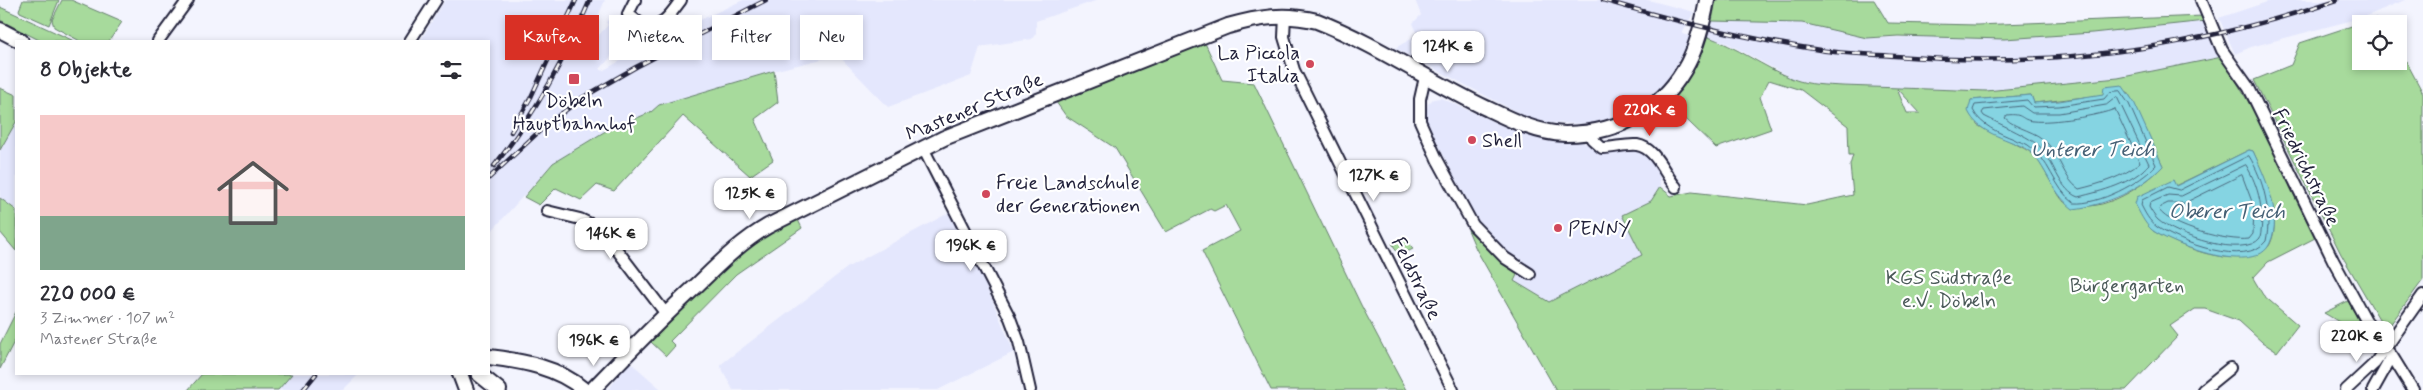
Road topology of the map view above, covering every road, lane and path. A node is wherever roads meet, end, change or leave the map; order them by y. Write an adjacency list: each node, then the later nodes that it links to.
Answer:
1 (188, 0): 10 (street)
2 (436, 0): 11 (street)
3 (635, 0): 4 (street)
4 (681, 0)
5 (1707, 0): 13 (main road, Mastener Straße)
6 (2201, 0): 20 (street, Friedrichstraße)
7 (1285, 15): 12 (main road, Mastener Straße); 14 (main road, Mastener Straße); 30 (street, Feldstraße)
8 (0, 30): 9 (main road)
9 (19, 40)
10 (159, 40)
11 (411, 40)
12 (1425, 77): 13 (main road, Mastener Straße); 17 (street)
13 (1589, 132): 15 (street)
14 (923, 148): 19 (main road, Mastener Straße); 29 (street)
15 (1676, 187)
16 (547, 211): 19 (street)
17 (1530, 274)
18 (2423, 295): 20 (street)
19 (666, 314): 28 (main road, Mastener Straße)
20 (2388, 352): 32 (street); 33 (street); 34 (street, Friedrichstraße)
21 (490, 357): 27 (main road)
22 (2230, 368): 31 (street)
23 (460, 375): 25 (main road)
24 (480, 375): 26 (main road)
25 (466, 390)
26 (499, 390)
27 (584, 390)
28 (592, 390)
29 (1030, 390)
30 (1453, 390)
31 (2203, 390)
32 (2346, 390)
33 (2373, 390)
34 (2413, 390)

